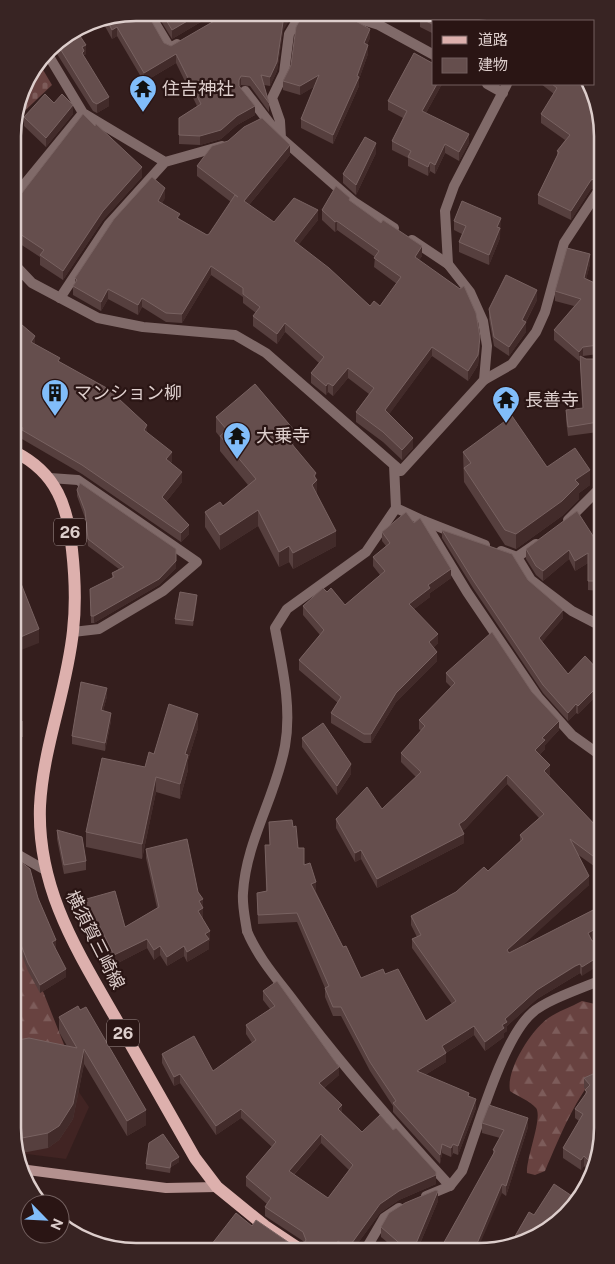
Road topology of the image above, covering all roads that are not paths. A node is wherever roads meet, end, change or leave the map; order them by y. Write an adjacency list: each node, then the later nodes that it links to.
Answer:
1 (154, 21): 4 (street)
2 (297, 21): 11 (street)
3 (365, 21): 5 (street)
4 (186, 40)
5 (432, 54)
6 (51, 59): 10 (street)
7 (492, 85): 8 (street)
8 (505, 88): 16 (street)
9 (245, 91): 11 (street)
10 (82, 113): 13 (street); 14 (street)
11 (281, 138): 16 (street)
12 (229, 140): 13 (street)
13 (165, 162): 18 (street)
14 (21, 188)
15 (594, 198): 19 (street)
16 (448, 264): 19 (street)
17 (21, 271): 18 (street)
18 (60, 298): 21 (street)
19 (484, 380): 21 (street)
20 (21, 456): 22 (main road, 横須賀三崎線 / 26)
21 (394, 465): 24 (street)
22 (50, 478): 30 (main road, 横須賀三崎線 / 26); 30 (street)
23 (594, 496): 26 (street)
24 (396, 508): 25 (street); 36 (street)
25 (424, 521): 28 (street); 31 (street)
26 (559, 527)
27 (545, 537): 28 (street)
28 (517, 557): 29 (street)
29 (594, 622)
30 (73, 632): 33 (main road, 横須賀三崎線 / 26)
31 (594, 751)
32 (21, 856): 33 (street)
33 (45, 870): 37 (main road, 横須賀三崎線 / 26)
34 (594, 983): 36 (street)
35 (29, 1170): 37 (street)
36 (450, 1186): 39 (street)
37 (217, 1187): 38 (main road, 横須賀三崎線 / 26)
38 (290, 1243)
39 (368, 1243)

